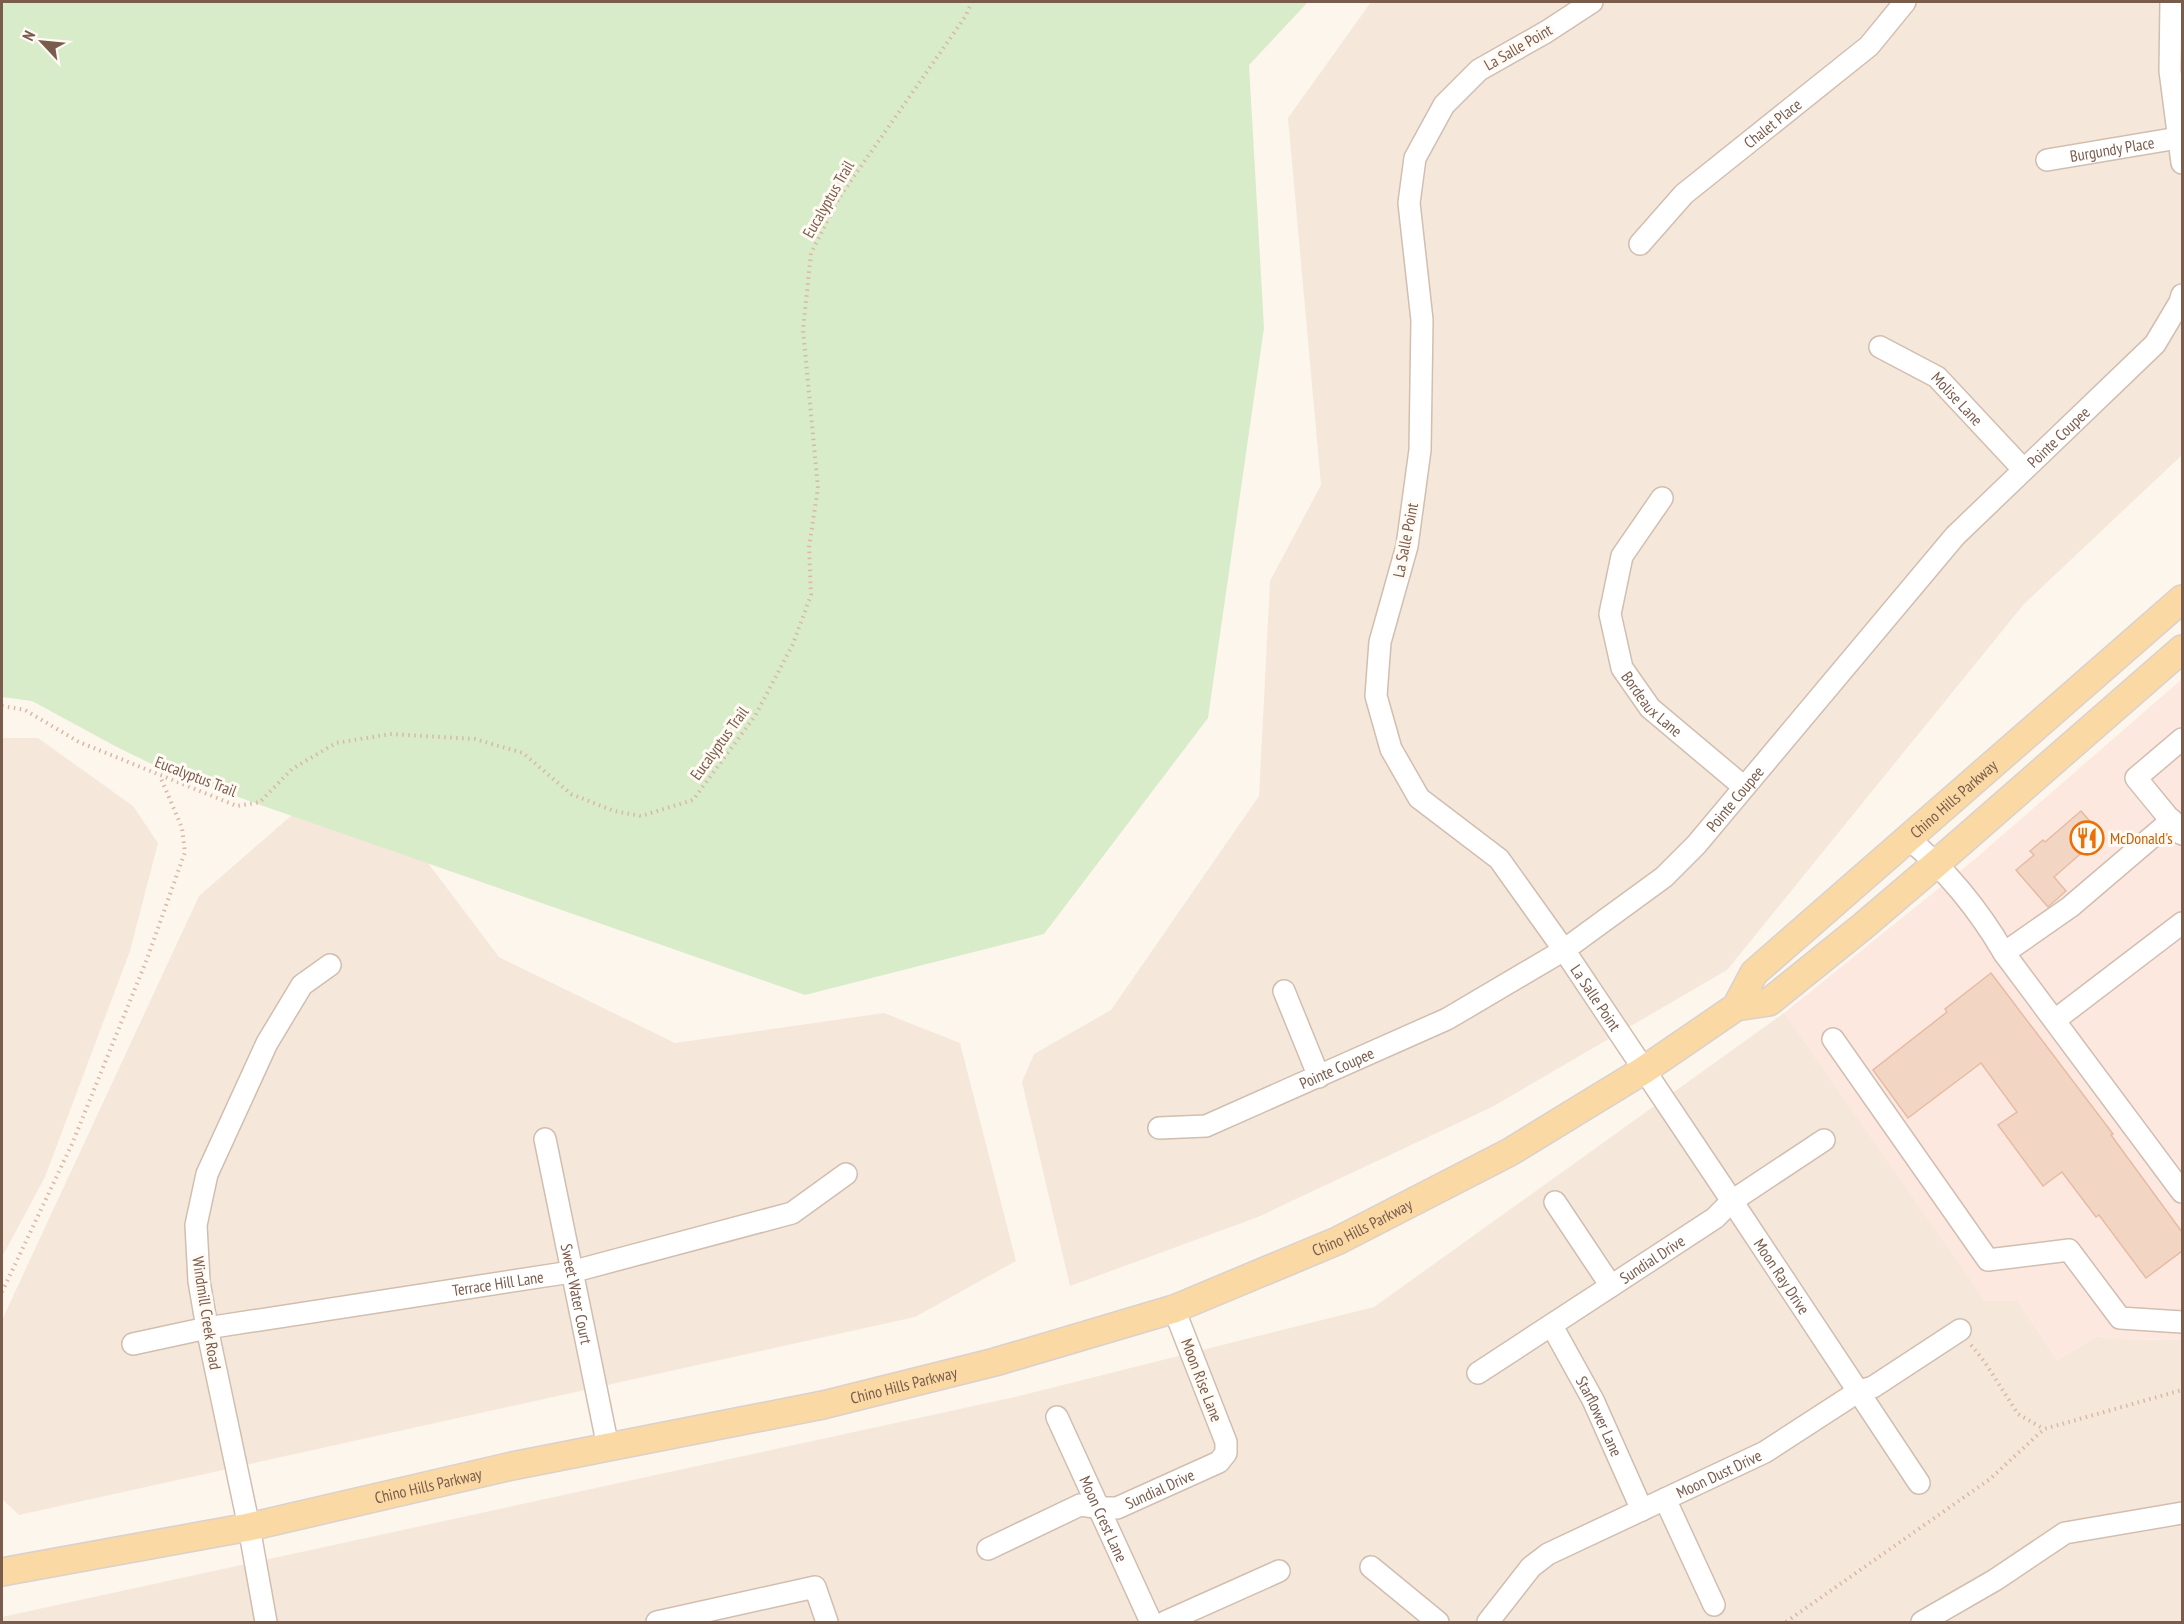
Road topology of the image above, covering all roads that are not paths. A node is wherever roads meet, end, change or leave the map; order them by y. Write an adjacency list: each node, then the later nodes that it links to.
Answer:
1 (1592, 2): 20 (street, La Salle Point)
2 (1905, 2): 7 (street, Chalet Place)
3 (2171, 2): 4 (street)
4 (2178, 138): 5 (street, Burgundy Place); 6 (street)
5 (2047, 160)
6 (2182, 163)
7 (1640, 244)
8 (2182, 295): 10 (street, Pointe Coupee)
9 (1880, 347): 10 (street, Molise Lane)
10 (2023, 469): 15 (street, Pointe Coupee)
11 (1662, 498): 15 (street, Bordeaux Lane)
12 (2182, 599): 17 (main road, Chino Hills Parkway)
13 (2182, 649): 18 (main road, Chino Hills Parkway)
14 (2182, 739): 16 (street)
15 (1744, 787): 20 (street, Pointe Coupee)
16 (2177, 827): 21 (street)
17 (1909, 839): 18 (street); 24 (main road, Chino Hills Parkway)
18 (1937, 863): 21 (street); 24 (main road, Chino Hills Parkway)
19 (2182, 923): 25 (street)
20 (1564, 950): 27 (street, La Salle Point); 28 (street, Pointe Coupee)
21 (2004, 953): 25 (street)
22 (330, 965): 41 (street, Windmill Creek Road)
23 (1284, 991): 28 (street)
24 (1736, 1006): 27 (main road, Chino Hills Parkway)
25 (2055, 1020): 33 (street)
26 (1833, 1039): 39 (street)
27 (1644, 1070): 34 (street, Moon Ray Drive); 38 (main road, Chino Hills Parkway)
28 (1319, 1077): 29 (street, Pointe Coupee)
29 (1159, 1128)
30 (545, 1139): 36 (street, Sweet Water Court)
31 (1824, 1140): 34 (street, Sundial Drive)
32 (846, 1174): 36 (street, Terrace Hill Lane)
33 (2182, 1192)
34 (1732, 1201): 37 (street, Sundial Drive); 45 (street, Moon Ray Drive)
35 (1555, 1202): 37 (street)
36 (571, 1272): 41 (street, Terrace Hill Lane); 47 (street, Sweet Water Court)
37 (1611, 1286): 40 (street, Sundial Drive)
38 (1174, 1309): 47 (main road, Chino Hills Parkway); 48 (street, Moon Rise Lane)
39 (2182, 1322)
40 (1552, 1326): 44 (street, Sundial Drive); 52 (street, Starflower Lane)
41 (207, 1328): 43 (street, Terrace Hill Lane); 54 (street, Windmill Creek Road)
42 (1960, 1330): 45 (street, Moon Dust Drive)
43 (133, 1344)
44 (1478, 1373)
45 (1858, 1391): 49 (street, Moon Ray Drive); 50 (street, Moon Dust Drive)
46 (1057, 1417): 51 (street, Moon Crest Lane)
47 (608, 1447): 54 (main road, Chino Hills Parkway)
48 (1226, 1453): 51 (street, Sundial Drive)
49 (1919, 1483)
50 (1665, 1499): 52 (street, Moon Dust Drive); 59 (street)
51 (1099, 1508): 55 (street, Sundial Drive); 63 (street, Moon Crest Lane)
52 (1642, 1510): 66 (street, Moon Dust Drive)
53 (2182, 1513): 67 (street)
54 (249, 1527): 58 (main road, Chino Hills Parkway); 60 (street, Windmill Creek Road)
55 (988, 1549)
56 (1371, 1567): 65 (street)
57 (1279, 1570): 64 (street)
58 (2, 1572)
59 (1714, 1605)
60 (266, 1623)
61 (657, 1623): 62 (street)
62 (827, 1623)
63 (1151, 1623)
64 (1165, 1623)
65 (1438, 1623)
66 (1488, 1623)
67 (1922, 1623)

